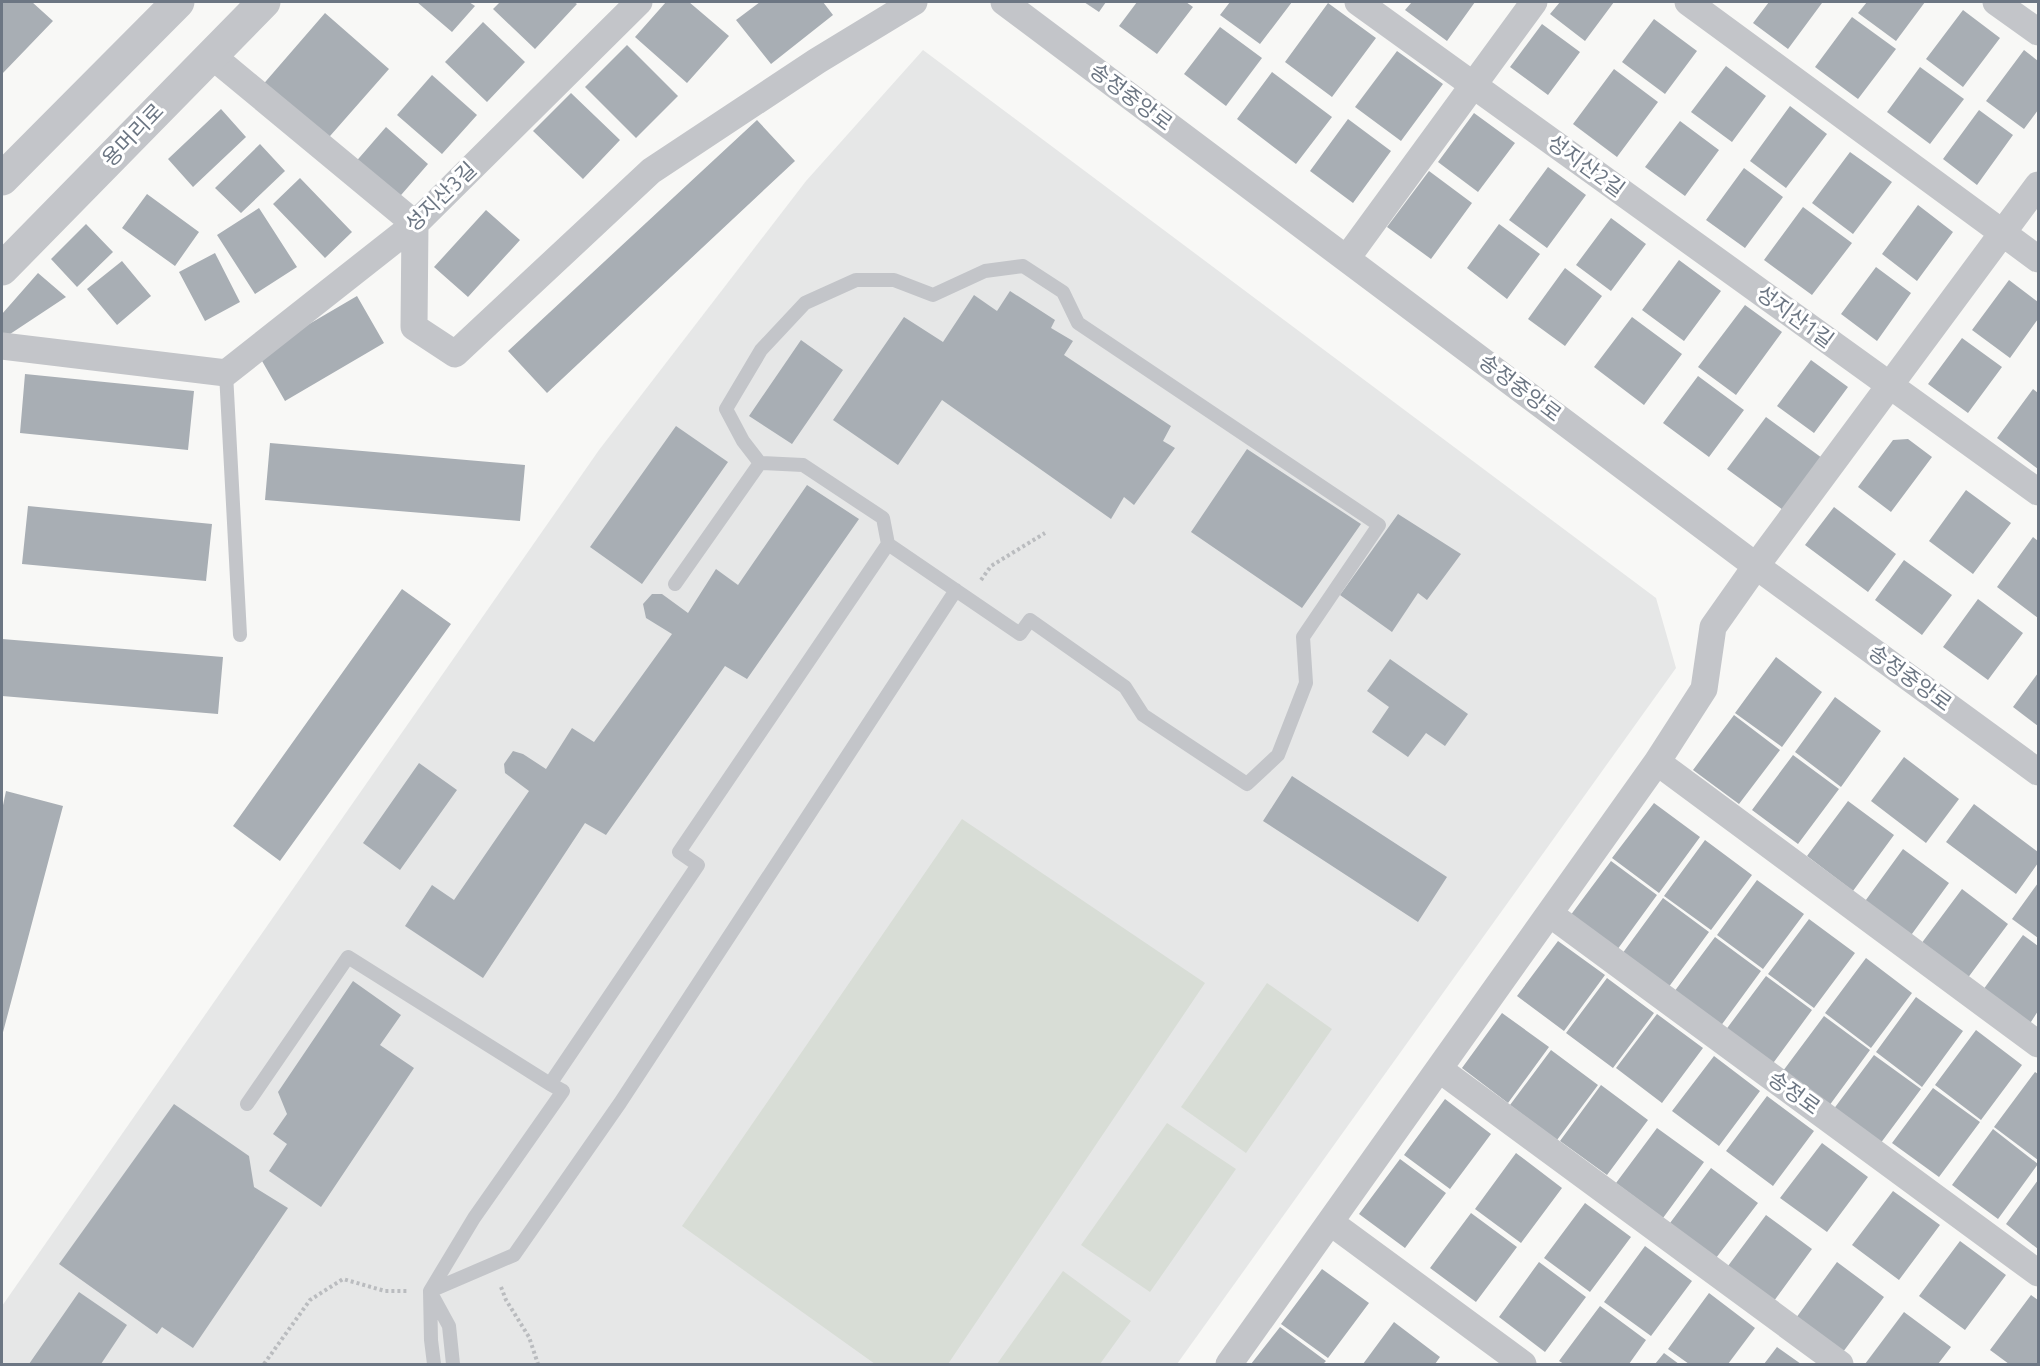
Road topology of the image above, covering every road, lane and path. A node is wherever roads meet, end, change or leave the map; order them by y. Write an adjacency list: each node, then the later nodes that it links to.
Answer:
1 (178, 2): 13 (street)
2 (264, 2): 11 (street, 용머리로)
3 (639, 2): 15 (street, 성지산3길)
4 (914, 2): 15 (street)
5 (1004, 2): 18 (street, 송정중앙로)
6 (1358, 2): 12 (street, 성지산2길)
7 (1534, 2): 12 (street)
8 (1688, 2): 16 (street)
9 (1996, 2): 10 (street)
10 (2038, 32)
11 (211, 55): 15 (street); 20 (street, 용머리로)
12 (1474, 84): 17 (street, 성지산2길); 18 (street)
13 (2, 179)
14 (2038, 185): 16 (street)
15 (415, 224): 22 (street, 성지산3길)
16 (2003, 233): 19 (street); 23 (street)
17 (1699, 248): 23 (street, 성지산1길)
18 (1347, 258): 28 (street, 송정중앙로)
19 (2038, 259)
20 (2, 269)
21 (2, 346): 22 (street)
22 (226, 373): 31 (lane)
23 (1891, 386): 25 (street, 성지산1길); 28 (street)
24 (760, 463): 27 (lane); 29 (lane); 30 (lane)
25 (2038, 492)
26 (1045, 533): 30 (path)
27 (888, 544): 30 (lane); 37 (lane)
28 (1756, 566): 32 (street); 33 (street, 송정중앙로)
29 (675, 584)
30 (962, 594): 40 (lane)
31 (240, 635)
32 (1657, 762): 34 (street); 35 (street)
33 (2038, 772)
34 (1550, 914): 36 (street); 41 (street, 송정로)
35 (2038, 1044)
36 (1438, 1069): 39 (street); 50 (street)
37 (550, 1083): 38 (lane); 43 (lane)
38 (247, 1104)
39 (1330, 1222): 48 (street); 49 (street)
40 (492, 1264): 43 (lane); 47 (path)
41 (2038, 1273)
42 (385, 1291): 44 (path)
43 (430, 1292): 45 (lane); 46 (lane)
44 (264, 1365)
45 (434, 1365)
46 (453, 1365)
47 (538, 1365)
48 (1229, 1365)
49 (1523, 1365)
50 (1840, 1365)

